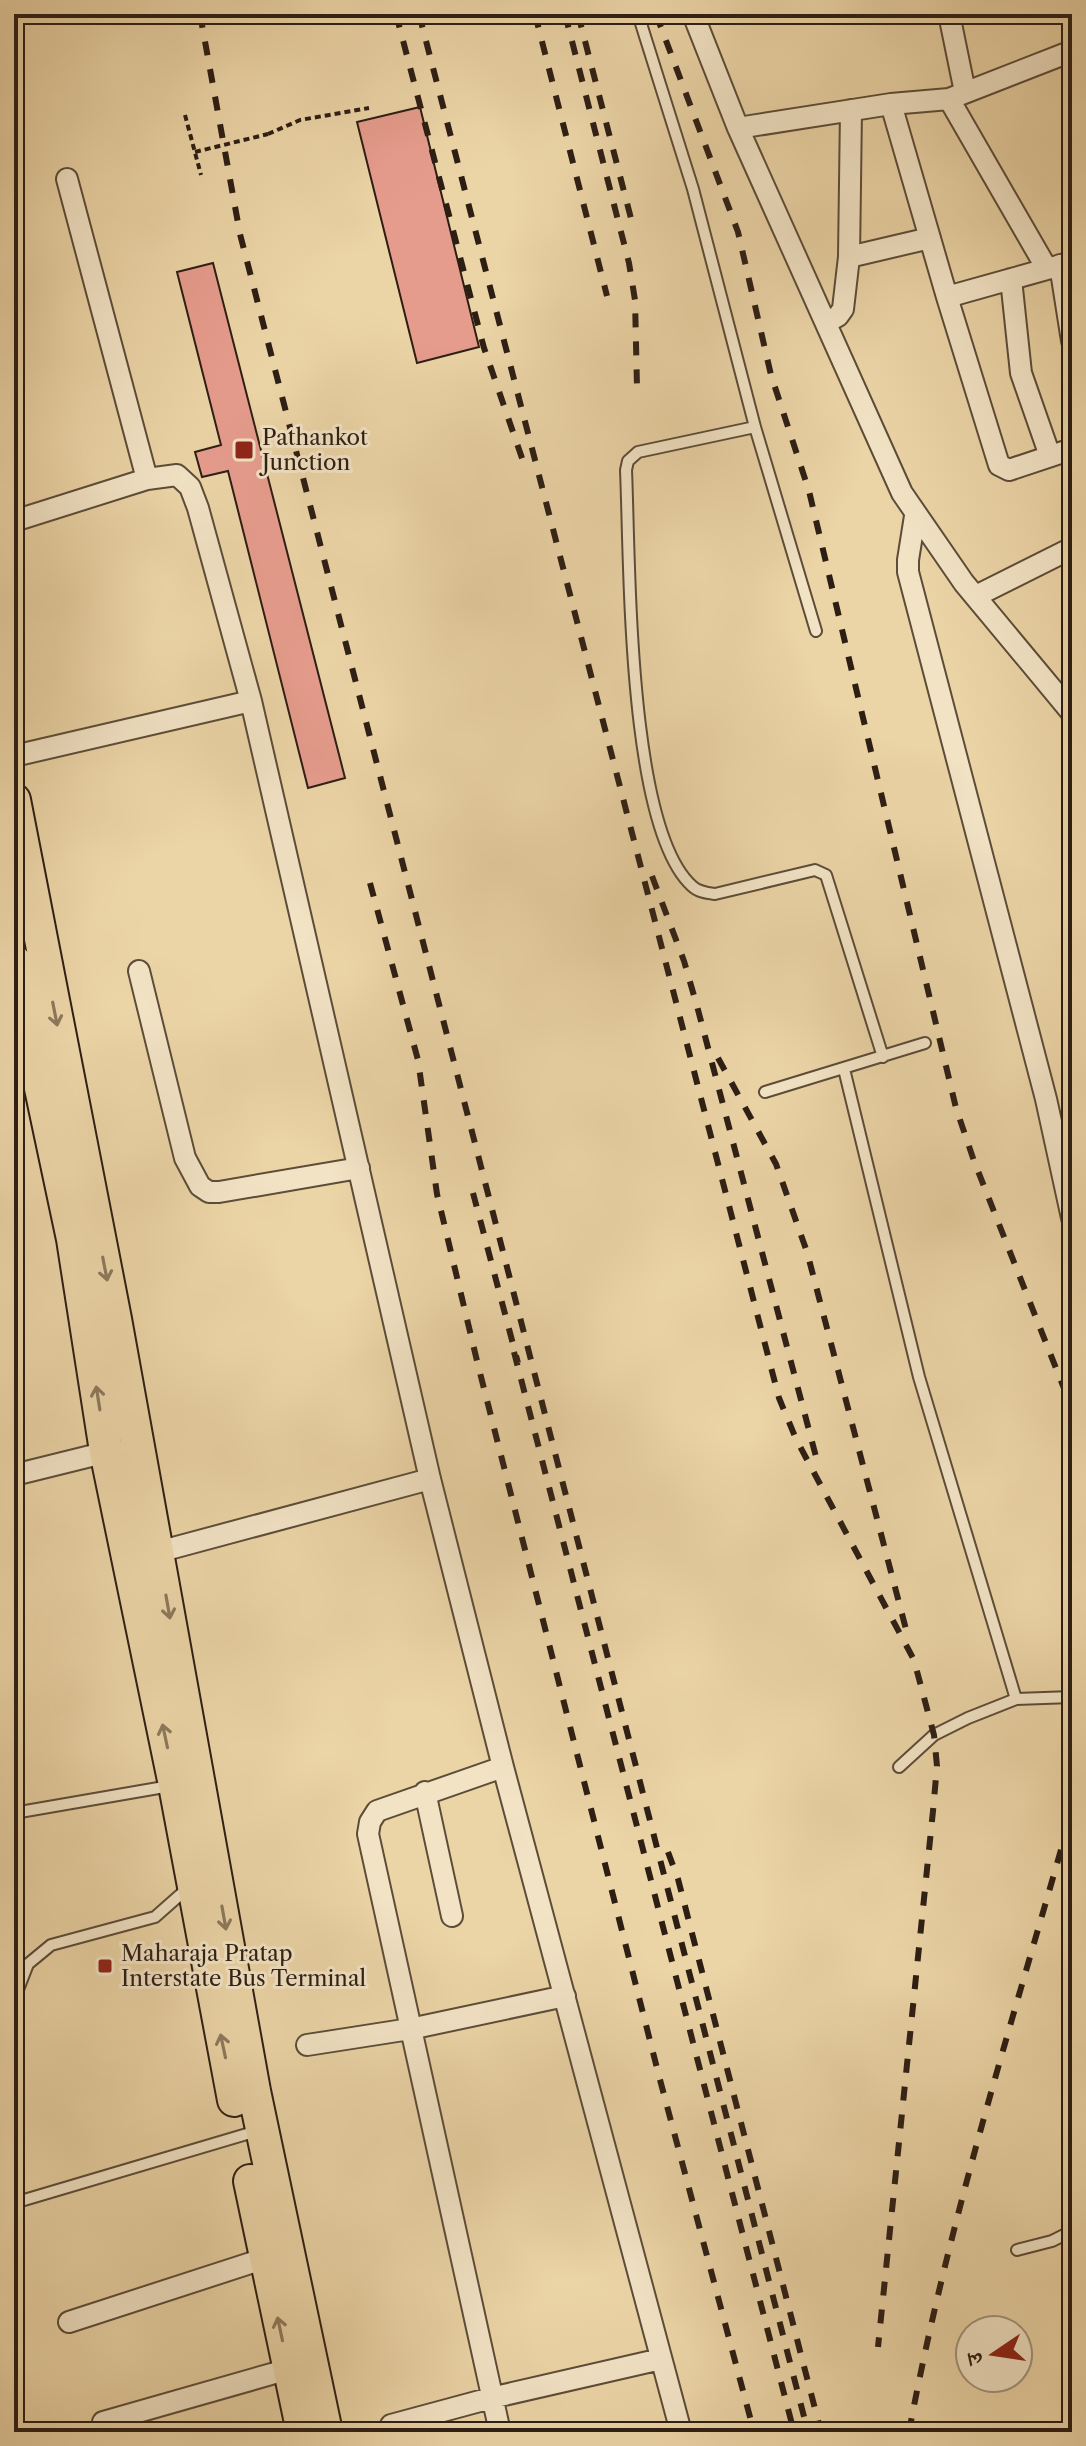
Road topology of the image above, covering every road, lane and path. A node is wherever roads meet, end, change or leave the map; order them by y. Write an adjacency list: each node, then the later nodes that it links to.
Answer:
1 (638, 14): 21 (lane)
2 (693, 14): 10 (street)
3 (949, 14): 5 (street)
4 (1072, 51): 5 (street)
5 (957, 96): 6 (street); 16 (street)
6 (891, 104): 8 (street); 14 (street)
7 (369, 108): 11 (path, bridge)
8 (851, 110): 10 (street); 15 (street)
9 (185, 115): 11 (path)
10 (738, 128): 19 (street)
11 (195, 152): 12 (path)
12 (201, 175)
13 (67, 179): 24 (street)
14 (930, 238): 15 (street); 18 (street)
15 (849, 257): 19 (street)
16 (1060, 265): 17 (street); 20 (street)
17 (1011, 279): 18 (street); 23 (street)
18 (947, 297): 23 (street)
19 (827, 322): 25 (street)
20 (1072, 341)
21 (755, 427): 29 (lane); 37 (lane)
22 (1072, 449): 23 (street)
23 (1050, 456)
24 (147, 479): 26 (street); 30 (street)
25 (915, 516): 28 (street); 41 (street)
26 (14, 521)
27 (1072, 548): 28 (street)
28 (976, 596): 31 (street)
29 (816, 631)
30 (251, 701): 32 (street); 40 (street)
31 (1072, 712)
32 (14, 756)
33 (14, 800): 34 (main road)
34 (22, 966): 42 (main road, one-way to 42); 43 (main road, one-way to 34)
35 (139, 971): 40 (street)
36 (925, 1043): 37 (lane)
37 (883, 1057): 38 (lane)
38 (844, 1069): 39 (lane); 48 (lane)
39 (765, 1092)
40 (359, 1168): 45 (street)
41 (1072, 1218)
42 (138, 1445): 43 (street); 46 (main road)
43 (106, 1451): 44 (street); 51 (main road, one-way to 43)
44 (14, 1475)
45 (430, 1479): 46 (street); 49 (street)
46 (158, 1552): 51 (main road, one-way to 51)
47 (1072, 1697): 48 (lane)
48 (1016, 1699): 50 (lane)
49 (503, 1767): 52 (street); 56 (street)
50 (899, 1767)
51 (187, 1783): 53 (lane); 54 (main road)
52 (425, 1792): 55 (street); 58 (street)
53 (14, 1813)
54 (204, 1879): 57 (lane); 60 (main road)
55 (452, 1916)
56 (565, 1996): 58 (street); 66 (street)
57 (14, 2000)
58 (410, 2029): 59 (street); 68 (street)
59 (307, 2045)
60 (251, 2132): 61 (lane); 64 (main road); 72 (main road)
61 (14, 2203)
62 (1072, 2231): 63 (lane)
63 (1017, 2250)
64 (266, 2258): 65 (street); 67 (main road, one-way to 64)
65 (69, 2322)
66 (661, 2359): 68 (street); 74 (street)
67 (289, 2369): 69 (street); 71 (main road)
68 (491, 2398): 70 (street); 73 (street)
69 (103, 2422)
70 (391, 2425)
71 (303, 2432)
72 (326, 2432)
73 (500, 2432)
74 (681, 2432)

